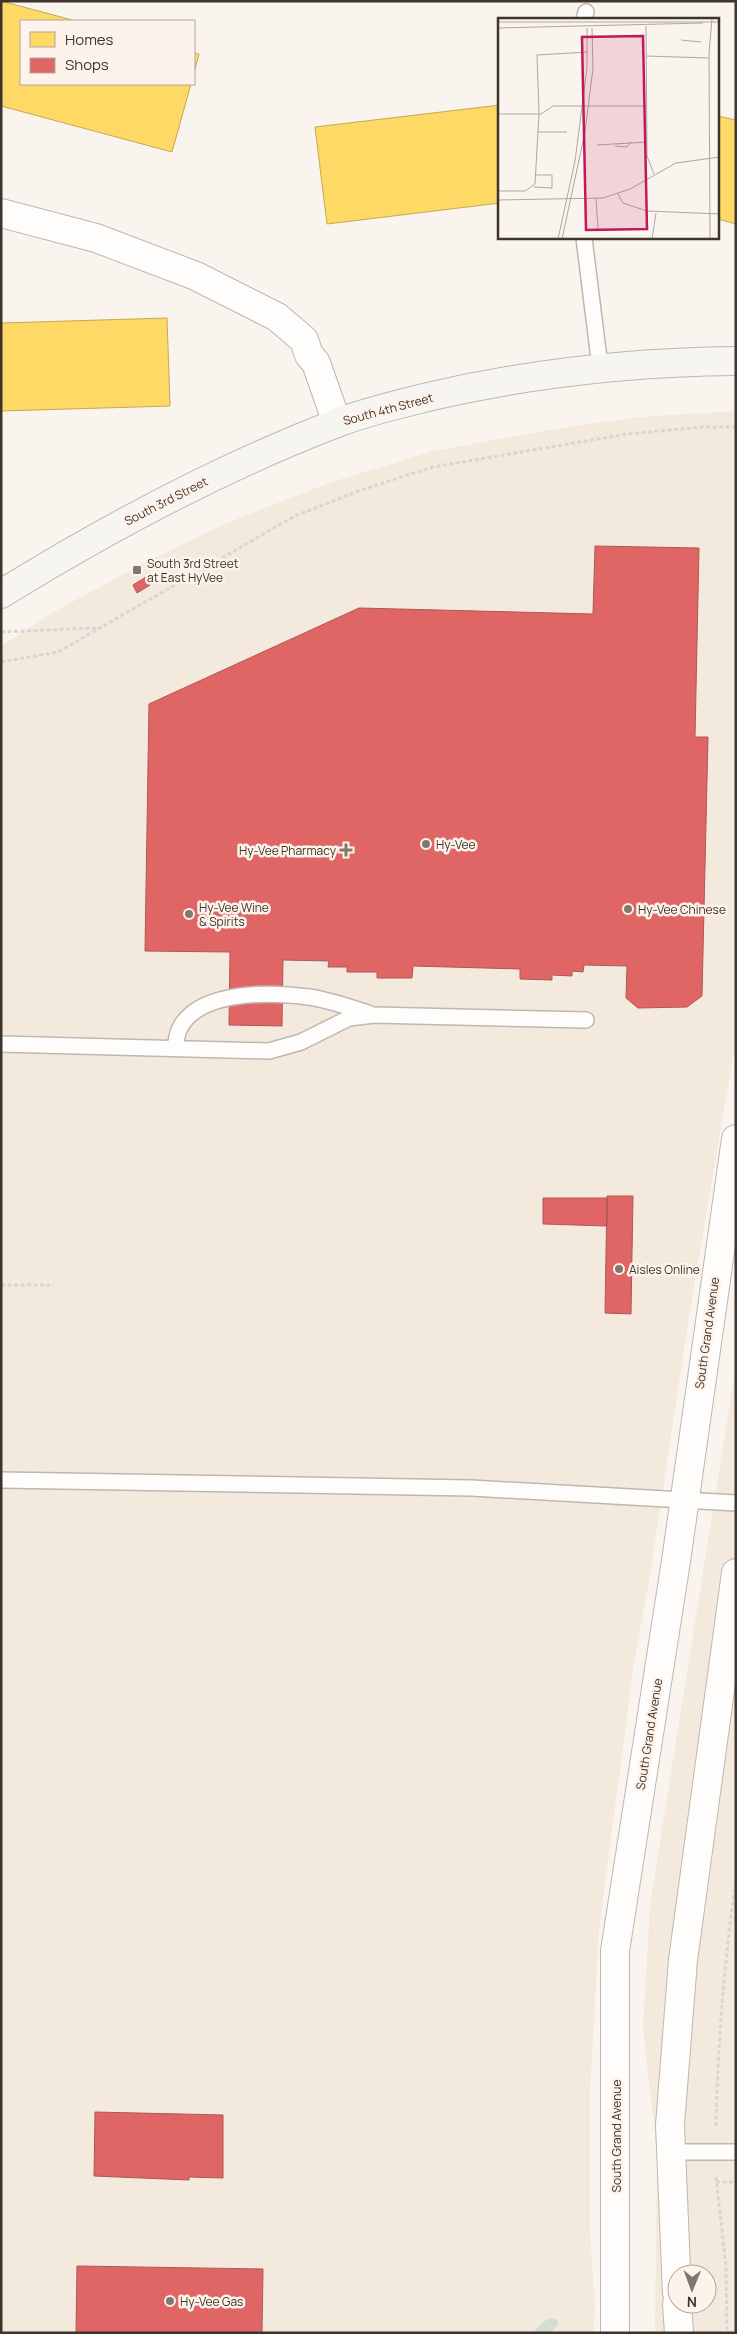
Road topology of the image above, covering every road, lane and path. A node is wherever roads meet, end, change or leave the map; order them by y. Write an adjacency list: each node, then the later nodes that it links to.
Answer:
1 (1, 213): 5 (street, South 4th Street)
2 (584, 239): 4 (lane)
3 (736, 361): 4 (main road, South 4th Street)
4 (600, 367): 5 (main road, South 4th Street)
5 (338, 423): 7 (main road, South 3rd Street)
6 (736, 427): 8 (path)
7 (1, 594)
8 (97, 628): 9 (path); 10 (path)
9 (1, 632)
10 (1, 662)
11 (374, 1015): 12 (lane); 14 (lane); 14 (lane)
12 (586, 1020)
13 (1, 1044): 14 (lane)
14 (175, 1048)
15 (736, 1139): 19 (street, South Grand Avenue)
16 (1, 1284): 17 (path)
17 (54, 1286)
18 (1, 1480): 19 (lane)
19 (684, 1501): 20 (lane); 31 (street, South Grand Avenue)
20 (736, 1503)
21 (736, 1573): 24 (street)
22 (736, 1880): 23 (path)
23 (716, 2135)
24 (670, 2152): 25 (lane); 29 (street)
25 (736, 2152)
26 (716, 2171): 27 (path)
27 (716, 2182): 28 (path); 33 (path)
28 (736, 2182)
29 (676, 2264)
30 (678, 2314): 32 (street)
31 (616, 2333)
32 (679, 2333)
33 (727, 2333)

